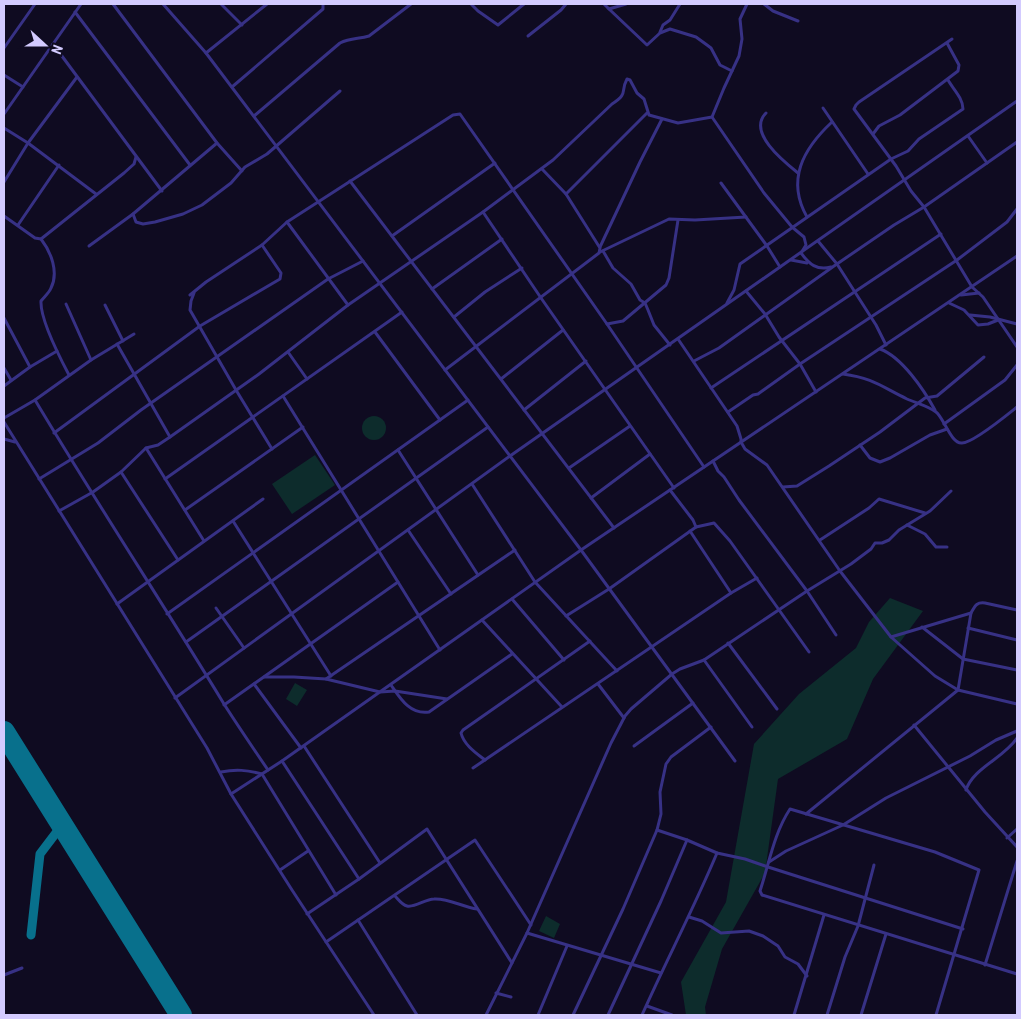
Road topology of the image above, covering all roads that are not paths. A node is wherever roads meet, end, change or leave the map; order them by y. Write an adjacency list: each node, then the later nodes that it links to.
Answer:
1 (35, 4): 26 (street)
2 (81, 4): 18 (street)
3 (113, 4): 49 (street)
4 (163, 4): 27 (street)
5 (221, 4): 20 (street)
6 (267, 4): 20 (street)
7 (323, 4): 33 (street)
8 (411, 4): 40 (street)
9 (471, 4): 10 (street)
10 (524, 4)
11 (566, 4): 22 (street)
12 (605, 4): 17 (street)
13 (626, 4): 17 (street)
14 (680, 4): 21 (street)
15 (747, 4): 28 (street)
16 (764, 4): 19 (street)
17 (609, 9): 21 (street)
18 (75, 12): 25 (street); 55 (street)
19 (798, 21)
20 (242, 25): 27 (street)
21 (660, 33): 28 (street)
22 (528, 36)
23 (952, 39): 24 (street)
24 (947, 43): 31 (street); 45 (street)
25 (53, 44): 30 (street); 32 (street)
26 (4, 48)
27 (206, 52): 33 (street)
28 (732, 71): 41 (street)
29 (4, 75): 32 (street)
30 (77, 77): 48 (street); 51 (street)
31 (948, 80): 45 (street); 52 (street)
32 (23, 86): 39 (street)
33 (232, 87): 40 (street)
34 (340, 91): 50 (street)
35 (1017, 101): 46 (street)
36 (823, 108): 43 (street)
37 (647, 113): 42 (street); 57 (street); 68 (street)
38 (766, 113): 59 (street)
39 (4, 114)
40 (254, 116): 50 (street)
41 (712, 117): 42 (street); 80 (street)
42 (662, 119): 89 (street)
43 (832, 122): 59 (street); 60 (street)
44 (4, 128): 48 (street)
45 (873, 134): 52 (street)
46 (968, 136): 54 (street); 61 (street)
47 (1017, 142): 54 (street)
48 (28, 143): 56 (street); 63 (street)
49 (218, 143): 55 (street); 58 (street)
50 (276, 145): 58 (street); 69 (street)
51 (136, 157): 66 (street); 67 (street)
52 (890, 159): 60 (street); 61 (street)
53 (495, 163): 62 (street); 65 (street); 82 (street)
54 (987, 163): 70 (street)
55 (190, 165): 66 (street)
56 (59, 166): 67 (street); 79 (street)
57 (542, 169): 65 (street); 68 (street)
58 (242, 171): 73 (street)
59 (798, 173): 76 (street)
60 (868, 174): 76 (street)
61 (904, 180): 70 (street); 85 (street)
62 (350, 181): 69 (street); 82 (street)
63 (4, 182)
64 (721, 183): 75 (street)
65 (514, 189): 72 (street); 100 (street)
66 (162, 190): 73 (street)
67 (96, 194): 83 (street)
68 (566, 194): 89 (street)
69 (318, 202): 78 (street); 94 (street)
70 (924, 206): 81 (street); 97 (street)
71 (1017, 209): 93 (street)
72 (484, 212): 84 (street); 95 (street)
73 (133, 214): 87 (street)
74 (4, 216): 79 (street)
75 (746, 217): 77 (street); 88 (street)
76 (807, 217): 80 (street)
77 (678, 220): 89 (street); 116 (street)
78 (287, 222): 86 (street); 101 (street)
79 (18, 225): 83 (street)
80 (792, 228): 88 (street); 90 (street)
81 (941, 234): 93 (street); 108 (street)
82 (392, 236): 95 (street)
83 (41, 239): 142 (street)
84 (502, 239): 99 (street); 104 (street)
85 (818, 241): 90 (street); 97 (street)
86 (262, 245): 107 (street); 129 (street)
87 (89, 246)
88 (767, 246): 98 (street); 105 (street)
89 (601, 251): 100 (street); 116 (street)
90 (801, 253): 92 (street); 96 (street)
91 (1017, 256): 103 (street)
92 (790, 260): 96 (street); 98 (street)
93 (957, 260): 103 (street); 123 (street)
94 (363, 261): 101 (street); 102 (street)
95 (411, 262): 102 (street); 104 (street)
96 (808, 263): 97 (street)
97 (836, 265): 108 (street); 121 (street)
98 (780, 267): 106 (street)
99 (522, 268): 112 (street); 124 (street)
100 (571, 275): 112 (street); 127 (street)
101 (328, 280): 118 (street); 145 (street)
102 (380, 284): 118 (street); 120 (street)
103 (972, 287): 109 (street); 111 (street)
104 (432, 289): 124 (street)
105 (734, 290): 113 (street); 119 (street)
106 (746, 291): 113 (street); 121 (street)
107 (194, 292): 110 (street); 129 (street)
108 (855, 292): 123 (street); 135 (street)
109 (979, 293): 111 (street); 126 (street)
110 (190, 295)
111 (960, 295): 114 (street)
112 (540, 298): 130 (street); 139 (street)
113 (736, 298): 119 (street)
114 (948, 303): 122 (street); 138 (street)
115 (66, 304): 146 (street)
116 (645, 304): 127 (street); 137 (street)
117 (105, 305): 134 (street)
118 (348, 305): 143 (street)
119 (725, 306): 133 (street)
120 (402, 312): 131 (street); 154 (street)
121 (765, 314): 135 (street); 148 (street)
122 (970, 315): 126 (street); 126 (street)
123 (871, 316): 138 (street); 149 (street)
124 (454, 317): 139 (street)
125 (4, 318): 151 (street)
126 (998, 320): 128 (street); 140 (street)
127 (607, 324): 153 (street)
128 (1017, 324)
129 (200, 326): 145 (street); 155 (street)
130 (564, 330): 147 (street); 159 (street)
131 (375, 332): 158 (street); 180 (street)
132 (134, 334): 134 (street)
133 (678, 339): 137 (street); 148 (street)
134 (123, 341): 136 (street)
135 (782, 342): 149 (street); 161 (street)
136 (117, 344): 146 (street); 155 (street)
137 (670, 345): 153 (street)
138 (886, 345): 141 (street)
139 (476, 346): 154 (street); 159 (street)
140 (1017, 347)
141 (880, 349): 156 (street); 169 (street)
142 (57, 351): 151 (street); 157 (street)
143 (288, 352): 158 (street); 164 (street)
144 (984, 357): 169 (street)
145 (217, 358): 164 (street); 172 (street)
146 (91, 360): 157 (street)
147 (586, 361): 165 (street); 175 (street)
148 (694, 361): 163 (street)
149 (800, 364): 166 (street); 176 (street)
150 (1017, 365): 181 (street)
151 (30, 366): 160 (street)
152 (4, 368): 160 (street)
153 (636, 368): 165 (street); 200 (street)
154 (445, 370): 171 (street)
155 (133, 374): 172 (street); 186 (street)
156 (843, 374): 166 (street); 173 (street)
157 (68, 375): 170 (street)
158 (307, 379): 168 (street)
159 (501, 379): 175 (street)
160 (11, 380): 162 (street)
161 (718, 384): 163 (street); 167 (street)
162 (4, 386)
163 (712, 388): 167 (street)
164 (236, 390): 178 (street); 188 (street)
165 (605, 390): 182 (street); 187 (street)
166 (816, 392): 191 (street)
167 (715, 393): 176 (street)
168 (283, 396): 178 (street); 183 (street)
169 (928, 397): 173 (street); 177 (street)
170 (35, 400): 179 (street); 186 (street)
171 (468, 400): 180 (street); 184 (street)
172 (150, 403): 188 (street); 198 (street)
173 (917, 403): 177 (street); 192 (street)
174 (1017, 407): 185 (street)
175 (524, 410): 187 (street)
176 (728, 412): 191 (street)
177 (936, 412): 181 (street)
178 (252, 418): 194 (street); 204 (street)
179 (4, 420): 190 (street)
180 (440, 420): 195 (street)
181 (944, 424): 185 (street)
182 (630, 426): 196 (street); 201 (street)
183 (303, 427): 194 (street); 209 (street)
184 (488, 427): 197 (street); 205 (street)
185 (947, 429): 192 (street)
186 (54, 433): 198 (street)
187 (542, 434): 197 (street); 201 (street)
188 (170, 437): 193 (street)
189 (4, 439): 190 (street)
190 (16, 442): 203 (street)
191 (741, 442): 199 (street); 207 (street)
192 (860, 446): 207 (street)
193 (146, 448): 202 (street); 204 (street)
194 (272, 449): 215 (street)
195 (398, 450): 205 (street); 209 (street)
196 (650, 454): 208 (street); 213 (street)
197 (510, 456): 206 (street); 230 (street)
198 (70, 459): 203 (street); 212 (street)
199 (713, 461): 200 (street); 242 (street)
200 (704, 467): 208 (street)
201 (569, 468): 213 (street)
202 (121, 472): 212 (street); 233 (street)
203 (39, 479): 217 (street)
204 (165, 479): 215 (street)
205 (416, 479): 216 (street); 219 (street)
206 (472, 484): 216 (street); 229 (street)
207 (782, 487): 226 (street)
208 (674, 488): 210 (street)
209 (341, 490): 219 (street); 232 (street)
210 (670, 490): 222 (street); 223 (street)
211 (951, 491): 218 (street)
212 (92, 492): 217 (street); 237 (street)
213 (591, 498): 223 (street)
214 (263, 499): 220 (street)
215 (185, 510): 227 (street)
216 (436, 510): 224 (street); 235 (street)
217 (59, 511): 246 (street)
218 (925, 513): 221 (street); 226 (street)
219 (359, 519): 231 (street); 238 (street)
220 (233, 521): 227 (street); 232 (street)
221 (907, 526): 228 (street); 234 (street)
222 (696, 527): 225 (street); 236 (street)
223 (614, 528): 230 (street)
224 (408, 530): 231 (street); 244 (street)
225 (690, 531): 241 (street); 243 (street)
226 (820, 540): 234 (street)
227 (204, 541): 233 (street)
228 (947, 547)
229 (515, 550): 235 (street); 240 (street)
230 (581, 550): 240 (street); 241 (street)
231 (379, 551): 239 (street); 252 (street)
232 (253, 552): 238 (street); 251 (street)
233 (178, 560): 237 (street)
234 (840, 571): 242 (street); 260 (street)
235 (478, 576): 244 (street)
236 (756, 578): 243 (street); 248 (street)
237 (148, 581): 246 (street); 251 (street)
238 (271, 582): 252 (street); 253 (street)
239 (398, 582): 254 (street); 265 (street)
240 (536, 582): 245 (street); 255 (street)
241 (609, 589): 255 (street); 266 (street)
242 (806, 591): 248 (street); 259 (street)
243 (732, 593): 266 (street)
244 (451, 594): 254 (street)
245 (512, 599): 256 (street); 272 (street)
246 (117, 604): 288 (street)
247 (216, 608): 253 (street)
248 (780, 610): 264 (street); 269 (street)
249 (1017, 610): 250 (street)
250 (972, 613): 257 (street); 258 (street)
251 (166, 614): 263 (street)
252 (292, 614): 265 (street); 267 (street)
253 (222, 616): 263 (street); 267 (street)
254 (420, 616): 268 (street); 278 (street)
255 (566, 616): 262 (street)
256 (482, 620): 268 (street); 270 (street)
257 (922, 627): 260 (street); 271 (street)
258 (968, 628): 261 (street); 271 (street)
259 (836, 635)
260 (891, 637): 285 (street)
261 (1017, 640)
262 (590, 641): 272 (street); 275 (street)
263 (186, 642): 277 (street)
264 (728, 643): 273 (street); 294 (street)
265 (310, 644): 278 (street); 279 (street)
266 (652, 647): 275 (street); 276 (street)
267 (244, 648): 277 (street)
268 (440, 650): 283 (street)
269 (810, 652)
270 (512, 654): 280 (street); 289 (street)
271 (964, 659): 274 (street); 285 (street)
272 (564, 660): 280 (street)
273 (704, 660): 276 (street); 298 (street)
274 (1017, 670)
275 (617, 671): 284 (street)
276 (672, 674): 290 (street); 295 (street)
277 (207, 675): 288 (street); 292 (street)
278 (331, 676): 281 (street)
279 (263, 677): 281 (street); 282 (street)
280 (535, 678): 293 (street); 303 (street)
281 (326, 679): 287 (street)
282 (254, 684): 292 (street); 302 (street)
283 (391, 684): 286 (street); 287 (street)
284 (598, 684): 293 (street); 295 (street)
285 (958, 690): 291 (street); 296 (street)
286 (395, 691): 287 (street); 289 (street); 289 (street)
287 (380, 692): 302 (street)
288 (175, 698): 309 (street)
289 (447, 700)
290 (693, 703): 297 (street); 301 (street)
291 (1017, 704)
292 (224, 705): 308 (street)
293 (562, 707): 303 (street)
294 (777, 708)
295 (624, 718): 338 (street)
296 (914, 725): 307 (street); 313 (street)
297 (711, 727): 305 (street); 316 (street)
298 (752, 728)
299 (1017, 731): 307 (street)
300 (1017, 738): 311 (street)
301 (634, 746)
302 (303, 747): 304 (street); 325 (street)
303 (484, 760): 306 (street)
304 (282, 761): 308 (street); 329 (street)
305 (735, 761)
306 (473, 768)
307 (948, 768): 311 (street); 314 (street)
308 (268, 770): 310 (street)
309 (221, 772): 310 (street); 312 (street)
310 (262, 774): 312 (street); 320 (street)
311 (966, 790): 317 (street)
312 (231, 794): 328 (street)
313 (806, 814): 314 (street); 324 (street)
314 (843, 825): 324 (street); 340 (street)
315 (1017, 829): 317 (street)
316 (657, 830): 318 (street); 346 (street)
317 (1008, 838): 319 (street)
318 (687, 840): 321 (street); 348 (street)
319 (1017, 848)
320 (308, 850): 328 (street); 330 (street)
321 (717, 853): 327 (street); 336 (street)
322 (446, 860): 325 (street); 331 (street); 333 (street); 338 (street)
323 (1017, 861): 349 (street)
324 (769, 862): 327 (street)
325 (380, 863): 329 (street)
326 (874, 865): 332 (street)
327 (768, 867): 332 (street); 335 (street)
328 (280, 870): 334 (street)
329 (360, 879): 330 (street)
330 (336, 895): 334 (street)
331 (395, 895): 333 (street); 337 (street)
332 (866, 897): 339 (street); 340 (street)
333 (478, 909): 347 (street)
334 (307, 914): 343 (street)
335 (824, 915): 339 (street); 354 (street)
336 (689, 917): 351 (street); 354 (street)
337 (358, 920): 343 (street); 360 (street)
338 (531, 925): 341 (street)
339 (858, 926): 342 (street); 368 (street)
340 (963, 929): 345 (street)
341 (527, 933): 344 (street); 347 (street)
342 (886, 934): 345 (street); 369 (street)
343 (326, 942): 359 (street)
344 (567, 946): 346 (street); 362 (street)
345 (954, 954): 349 (street); 370 (street)
346 (602, 955): 348 (street); 363 (street)
347 (512, 963): 355 (street)
348 (631, 965): 351 (street); 364 (street)
349 (985, 965): 352 (street)
350 (22, 968): 353 (street)
351 (661, 973): 357 (street)
352 (1017, 974)
353 (4, 975)
354 (807, 976): 358 (street)
355 (496, 993): 356 (street); 361 (street)
356 (511, 997)
357 (646, 1006): 365 (street); 366 (street)
358 (795, 1014): 367 (street)
359 (374, 1015)
360 (417, 1015)
361 (486, 1015)
362 (538, 1015)
363 (574, 1015)
364 (608, 1015)
365 (642, 1015)
366 (672, 1015)
367 (800, 1015)
368 (826, 1015)
369 (861, 1015)
370 (936, 1015)

